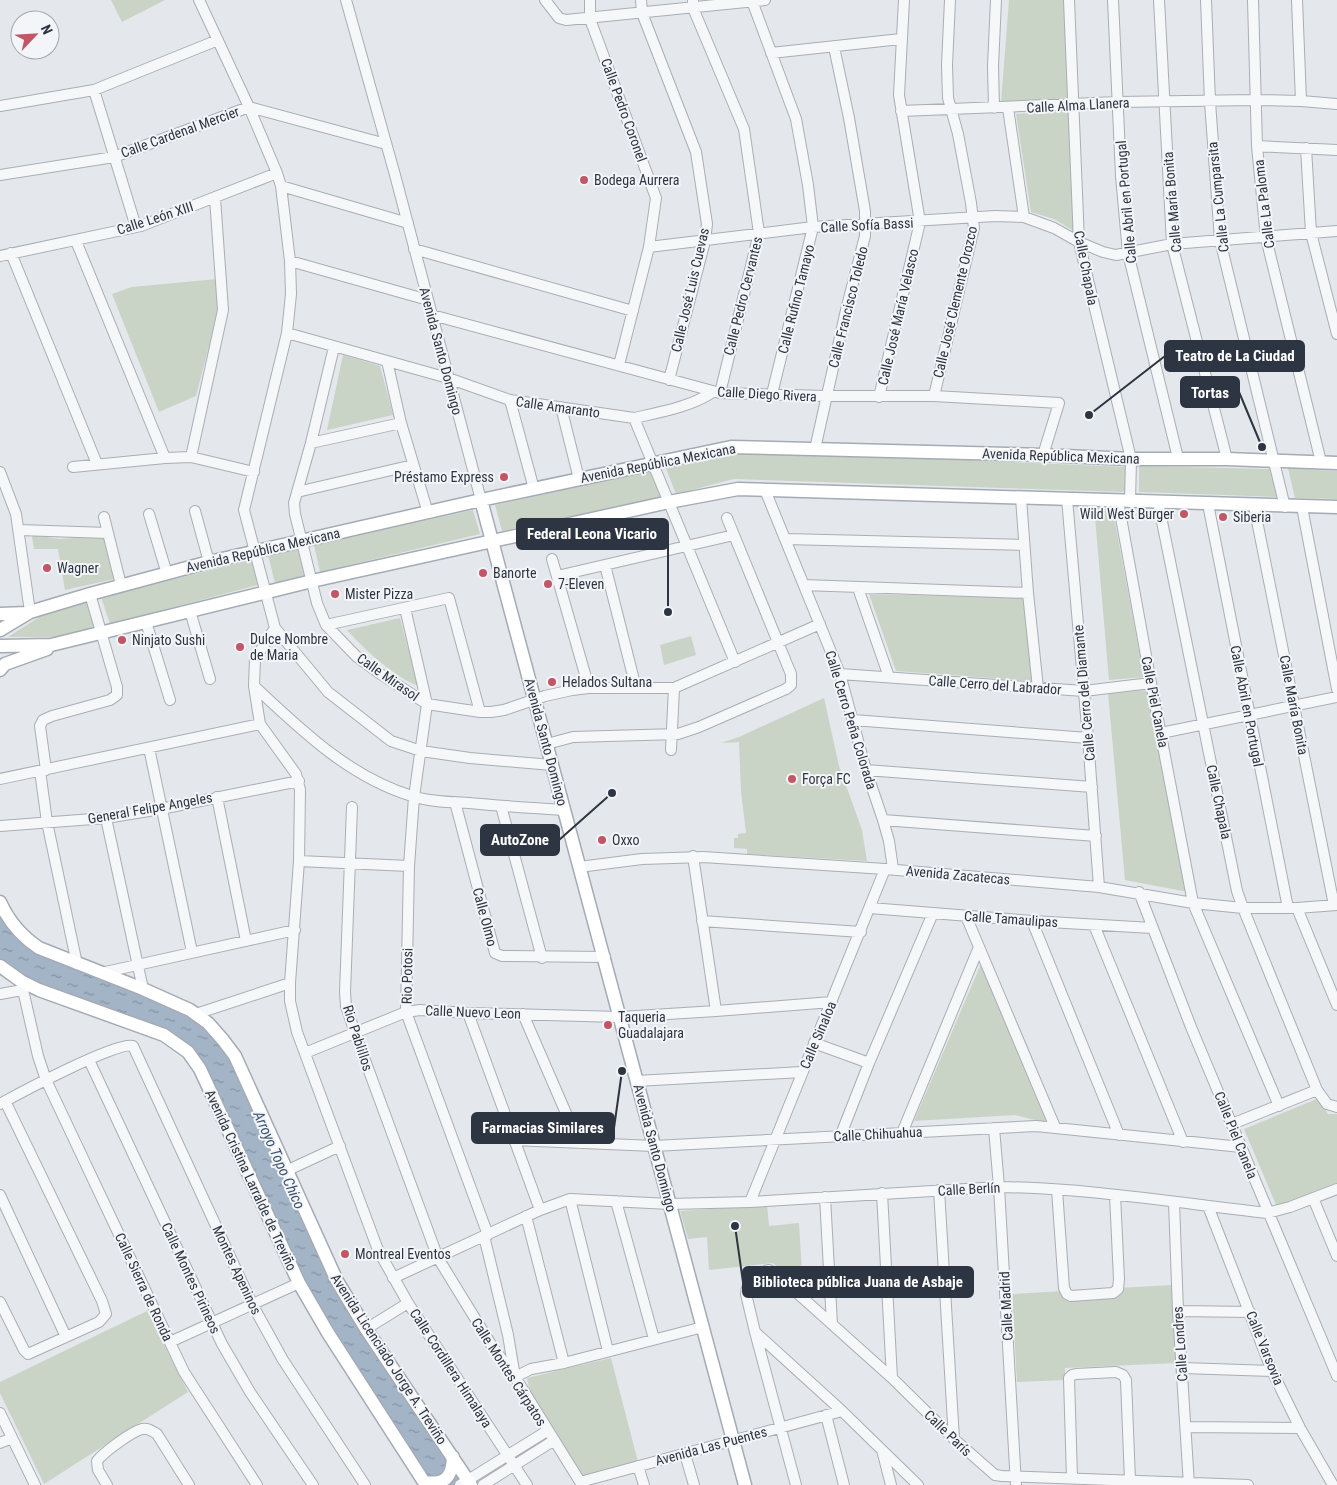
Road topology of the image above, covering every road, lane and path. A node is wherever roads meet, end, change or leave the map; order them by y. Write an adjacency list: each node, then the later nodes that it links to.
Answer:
1 (199, 0): 21 (street)
2 (346, 0): 38 (street, Avenida Santo Domingo)
3 (545, 0): 19 (street)
4 (590, 0): 19 (street, Calle Pedro Coronel)
5 (641, 0): 18 (street, Calle José Luis Cuevas)
6 (765, 0): 16 (street)
7 (904, 0): 20 (street, Calle José María Velasco)
8 (950, 0): 36 (street, Calle José Clemente Orozco)
9 (996, 0): 34 (street)
10 (1069, 0): 31 (street, Calle Chapala)
11 (1113, 0): 28 (street, Calle Abril en Portugal)
12 (1159, 0): 26 (street, Calle María Bonita)
13 (1206, 0): 29 (street, Calle La Cumparsita)
14 (1253, 0): 25 (street, Calle La Paloma)
15 (1297, 0): 27 (street)
16 (746, 1): 17 (street); 23 (street, Calle Rufino Tamayo)
17 (693, 4): 18 (street); 55 (street, Calle Pedro Cervantes)
18 (642, 13): 19 (street); 60 (street, Calle José Luis Cuevas)
19 (590, 19): 63 (street, Calle Pedro Coronel)
20 (901, 39): 22 (street); 37 (street, Calle José María Velasco)
21 (218, 40): 24 (street); 33 (street)
22 (834, 47): 23 (street); 51 (street, Calle Francisco Toledo)
23 (772, 53): 53 (street, Calle Rufino Tamayo)
24 (94, 90): 32 (street); 42 (street)
25 (1255, 100): 27 (street, Calle Alma Llanera); 29 (street, Calle Alma Llanera); 39 (street, Calle La Paloma)
26 (1165, 101): 28 (street, Calle Alma Llanera); 29 (street, Calle Alma Llanera); 62 (street, Calle María Bonita)
27 (1301, 101): 30 (street, Calle Alma Llanera)
28 (1118, 102): 31 (street, Calle Alma Llanera); 66 (street, Calle Abril en Portugal)
29 (1210, 102): 58 (street, Calle La Cumparsita)
30 (1337, 104)
31 (1072, 105): 35 (street, Calle Alma Llanera); 61 (street, Calle Chapala)
32 (0, 106)
33 (249, 107): 38 (street, Calle Cardenal Mercier); 42 (street, Calle Cardenal Mercier); 43 (street)
34 (994, 108): 35 (street, Calle Alma Llanera); 36 (street, Calle Alma Llanera)
35 (1008, 108): 47 (street)
36 (950, 110): 37 (street, Calle Alma Llanera); 48 (street, Calle José Clemente Orozco)
37 (900, 111): 49 (street, Calle José María Velasco)
38 (386, 144): 50 (street, Avenida Santo Domingo)
39 (1257, 146): 40 (street); 57 (street, Calle La Paloma)
40 (1306, 148): 41 (street); 56 (street)
41 (1337, 150)
42 (114, 157): 44 (street, Calle Cardenal Mercier); 52 (street)
43 (277, 173): 45 (street); 46 (street, Calle León XIII)
44 (0, 175)
45 (281, 186): 50 (street); 68 (street)
46 (214, 198): 52 (street, Calle León XIII); 91 (street)
47 (1024, 217): 48 (street, Calle Sofía Bassi); 61 (street, Calle Sofía Bassi)
48 (974, 218): 49 (street, Calle Sofía Bassi); 82 (street, Calle José Clemente Orozco)
49 (920, 222): 51 (street, Calle Sofía Bassi); 83 (street, Calle José María Velasco)
50 (408, 223): 64 (street, Avenida Santo Domingo)
51 (866, 225): 53 (street, Calle Sofía Bassi); 81 (street, Calle Francisco Toledo)
52 (136, 227): 59 (street, Calle León XIII)
53 (813, 227): 55 (street, Calle Sofía Bassi); 80 (street, Calle Rufino Tamayo)
54 (1337, 232): 56 (street, Calle Sofía Bassi)
55 (759, 233): 60 (street, Calle Sofía Bassi); 79 (street, Calle Pedro Cervantes)
56 (1310, 233): 57 (street, Calle Sofía Bassi); 73 (street)
57 (1266, 238): 58 (street, Calle Sofía Bassi); 97 (street, Calle La Paloma)
58 (1220, 240): 62 (street, Calle Sofía Bassi); 96 (street, Calle La Cumparsita)
59 (76, 241): 65 (street, Calle León XIII); 92 (street)
60 (705, 241): 63 (street, Calle Sofía Bassi); 78 (street, Calle José Luis Cuevas)
61 (1079, 242): 66 (street, Calle Sofía Bassi); 94 (street, Calle Chapala)
62 (1172, 244): 66 (street, Calle Sofía Bassi); 95 (street, Calle María Bonita)
63 (650, 247): 70 (street, Calle Pedro Coronel)
64 (414, 249): 69 (street, Avenida Santo Domingo); 70 (street)
65 (11, 253): 67 (street, Calle León XIII); 100 (street)
66 (1128, 253): 93 (street, Calle Abril en Portugal)
67 (0, 256)
68 (290, 261): 69 (street); 72 (street)
69 (428, 300): 71 (street, Avenida Santo Domingo)
70 (634, 311): 76 (street, Calle Pedro Coronel)
71 (432, 315): 76 (street, Calle Diego Rivera); 77 (street, Avenida Santo Domingo)
72 (287, 333): 74 (street, Calle Amaranto); 104 (street)
73 (1337, 334)
74 (334, 347): 75 (street, Calle Amaranto); 88 (street, Calle Mirasol)
75 (387, 362): 77 (street, Calle Amaranto); 87 (street)
76 (619, 365): 78 (street, Calle Diego Rivera)
77 (448, 378): 84 (street, Calle Amaranto); 113 (street, Avenida Santo Domingo)
78 (669, 380): 79 (street, Calle Diego Rivera)
79 (716, 392): 80 (street, Calle Diego Rivera); 86 (street, Calle Amaranto)
80 (772, 394): 81 (street, Calle Diego Rivera)
81 (826, 396): 83 (street, Calle Diego Rivera); 89 (street, Calle Francisco Toledo)
82 (934, 396): 83 (street, Calle Diego Rivera); 90 (street, Calle Diego Rivera)
83 (879, 397)
84 (510, 400): 85 (street, Calle Amaranto); 106 (street)
85 (561, 407): 86 (street, Calle Amaranto); 105 (street)
86 (634, 418): 98 (street)
87 (401, 423): 88 (street); 101 (street)
88 (311, 443): 109 (street, Calle Mirasol)
89 (814, 449): 90 (main road, Avenida República Mexicana); 98 (main road, Avenida República Mexicana)
90 (1043, 455): 94 (main road, Avenida República Mexicana)
91 (190, 457): 92 (street); 104 (street)
92 (166, 458): 100 (street)
93 (1178, 458): 94 (main road, Avenida República Mexicana); 95 (main road, Avenida República Mexicana)
94 (1131, 459): 115 (street, Calle Chapala)
95 (1227, 459): 96 (main road, Avenida República Mexicana)
96 (1274, 460): 97 (main road, Avenida República Mexicana); 119 (street, Calle La Cumparsita)
97 (1321, 462): 99 (main road, Avenida República Mexicana)
98 (653, 463): 105 (main road, Avenida República Mexicana); 114 (street)
99 (1337, 463)
100 (97, 464): 102 (street)
101 (413, 465): 109 (street); 123 (street)
102 (73, 467)
103 (0, 472): 110 (street)
104 (254, 472): 135 (street)
105 (579, 479): 106 (main road, Avenida República Mexicana)
106 (534, 489): 113 (main road, Avenida República Mexicana)
107 (765, 490): 111 (main road); 114 (main road); 130 (street, Calle Cerro Peña Colorada)
108 (0, 491): 110 (street)
109 (297, 492): 131 (street, Calle Mirasol)
110 (10, 498): 127 (street)
111 (1021, 498): 112 (main road); 133 (street)
112 (1067, 499): 115 (main road); 173 (street, Calle Cerro del Diamante)
113 (481, 500): 123 (main road, Avenida República Mexicana); 132 (main road, Avenida Santo Domingo)
114 (669, 502): 132 (main road); 134 (street)
115 (1124, 502): 116 (main road); 166 (street, Calle Piel Canela)
116 (1158, 502): 117 (main road); 183 (street, Calle Chapala)
117 (1208, 504): 118 (main road); 180 (street, Calle Abril en Portugal)
118 (1254, 506): 119 (main road); 178 (street, Calle María Bonita)
119 (1285, 507): 120 (main road)
120 (1302, 508): 121 (main road); 172 (street)
121 (1337, 508)
122 (195, 511): 137 (street)
123 (428, 513): 131 (main road, Avenida República Mexicana)
124 (149, 514): 139 (street)
125 (104, 517): 128 (street)
126 (726, 518): 129 (street)
127 (19, 530): 128 (street); 150 (street)
128 (108, 533): 142 (street)
129 (734, 535): 134 (street); 158 (street)
130 (786, 539): 133 (street); 143 (street, Calle Cerro Peña Colorada)
131 (301, 540): 135 (main road, Avenida República Mexicana); 141 (street, Calle Mirasol)
132 (493, 542): 141 (main road); 176 (main road, Avenida Santo Domingo)
133 (1024, 545): 147 (street)
134 (688, 546): 138 (street); 161 (street)
135 (256, 551): 137 (main road, Avenida República Mexicana); 145 (street)
136 (552, 559): 140 (street)
137 (210, 562): 139 (main road, Avenida República Mexicana)
138 (604, 565): 140 (street); 169 (street)
139 (167, 574): 142 (main road, Avenida República Mexicana)
140 (557, 576): 168 (street)
141 (312, 581): 145 (main road); 154 (street, Calle Mirasol)
142 (121, 585): 146 (main road, Avenida República Mexicana)
143 (804, 585): 144 (street); 153 (street, Calle Cerro Peña Colorada)
144 (858, 588): 147 (street); 164 (street)
145 (266, 592): 149 (main road); 155 (street)
146 (90, 594): 150 (main road, Avenida República Mexicana); 157 (street)
147 (1028, 594): 171 (street)
148 (406, 608): 154 (street); 177 (street); 179 (street)
149 (190, 611): 152 (main road); 165 (street)
150 (30, 612): 151 (main road); 156 (main road, Avenida República Mexicana)
151 (0, 614)
152 (146, 622): 157 (main road); 175 (street)
153 (820, 624): 158 (street, Calle Mirasol); 163 (street, Calle Cerro Peña Colorada)
154 (326, 625): 177 (street, Calle Mirasol)
155 (275, 628): 167 (street); 190 (street)
156 (0, 630)
157 (100, 634): 160 (main road); 193 (street)
158 (778, 643): 161 (street, Calle Mirasol); 185 (street)
159 (0, 646): 160 (main road)
160 (51, 646): 162 (main road)
161 (735, 662): 170 (street, Calle Mirasol)
162 (0, 670)
163 (840, 674): 164 (street, Calle Cerro del Labrador); 181 (street, Calle Cerro Peña Colorada)
164 (890, 677): 171 (street, Calle Cerro del Labrador)
165 (210, 679)
166 (1151, 683): 173 (street, Calle Cerro del Labrador); 184 (street, Calle Piel Canela)
167 (254, 686): 182 (street); 198 (street)
168 (589, 688): 169 (street, Calle Mirasol); 176 (street, Calle Mirasol)
169 (636, 688): 170 (street, Calle Mirasol)
170 (674, 688): 185 (street)
171 (1038, 688): 173 (street, Calle Cerro del Labrador)
172 (1337, 689)
173 (1084, 690): 186 (street, Calle Cerro del Diamante)
174 (1337, 698): 178 (street)
175 (170, 700)
176 (534, 700): 179 (street, Calle Mirasol); 187 (main road, Avenida Santo Domingo)
177 (428, 704): 179 (street, Calle Mirasol); 190 (street, Rio Potosi)
178 (1294, 706): 180 (street); 219 (street, Calle María Bonita)
179 (480, 712)
180 (1248, 715): 183 (street); 222 (street, Calle Abril en Portugal)
181 (853, 720): 186 (street); 192 (street, Calle Cerro Peña Colorada)
182 (260, 724): 188 (street); 195 (street)
183 (1204, 724): 184 (street); 221 (street, Calle Chapala)
184 (1161, 733): 218 (street, Calle Piel Canela)
185 (672, 735): 187 (street); 189 (street)
186 (1088, 738): 196 (street, Calle Cerro del Diamante)
187 (547, 744): 191 (main road, Avenida Santo Domingo)
188 (149, 748): 193 (street); 202 (street)
189 (671, 750)
190 (421, 751): 191 (street); 198 (street, Rio Potosi)
191 (552, 766): 203 (main road, Avenida Santo Domingo)
192 (866, 770): 196 (street); 205 (street, Calle Cerro Peña Colorada)
193 (43, 771): 194 (street); 206 (street)
194 (0, 779)
195 (298, 781): 197 (street, General Felipe Angeles); 210 (street, Calle Cordillera Himalaya)
196 (1092, 787): 208 (street, Calle Cerro del Diamante)
197 (217, 797): 202 (street, General Felipe Angeles); 231 (street)
198 (414, 797): 199 (street); 212 (street, Rio Potosi)
199 (454, 802): 200 (street); 235 (street, Calle Olmo)
200 (501, 806): 203 (street); 235 (street)
201 (352, 807): 211 (street, Rio Pablillos)
202 (161, 810): 204 (street, General Felipe Angeles); 233 (street)
203 (564, 810): 213 (main road, Avenida Santo Domingo)
204 (106, 818): 206 (street, General Felipe Angeles); 237 (street)
205 (883, 820): 208 (street); 214 (street, Calle Cerro Peña Colorada)
206 (47, 822): 207 (street, General Felipe Angeles); 236 (street)
207 (0, 826)
208 (1096, 836): 215 (street, Calle Cerro del Diamante)
209 (693, 856): 213 (street, Avenida Zacatecas); 214 (street, Avenida Zacatecas); 225 (street)
210 (299, 861): 211 (street); 229 (street, Calle Cordillera Himalaya)
211 (350, 865): 212 (street); 252 (street, Rio Pablillos)
212 (409, 866): 246 (street, Rio Potosi)
213 (579, 867): 234 (main road, Avenida Santo Domingo)
214 (889, 869): 215 (street, Avenida Zacatecas); 220 (street, Calle Sinaloa)
215 (1099, 887): 216 (street, Avenida Zacatecas)
216 (1138, 892): 218 (street, Avenida Zacatecas); 228 (street, Calle Piel Canela)
217 (0, 902): 236 (main road, Avenida Licenciado Jorge A. Treviño)
218 (1194, 903): 221 (street, Avenida Zacatecas); 262 (street, Calle Piel Canela)
219 (1335, 905): 222 (street, Avenida Zacatecas)
220 (870, 908): 223 (street, Calle Tamaulipas); 230 (street, Calle Sinaloa)
221 (1242, 908): 222 (street, Avenida Zacatecas); 260 (street, Calle Chapala)
222 (1292, 908): 245 (street, Calle Abril en Portugal)
223 (933, 913): 224 (street, Calle Tamaulipas); 256 (street)
224 (966, 916): 226 (street, Calle Tamaulipas); 232 (street)
225 (702, 921): 230 (street); 247 (street)
226 (1032, 921): 227 (street, Calle Tamaulipas); 268 (street)
227 (1094, 925): 228 (street, Calle Tamaulipas); 272 (street)
228 (1152, 928): 264 (street, Calle Piel Canela)
229 (295, 930): 231 (street); 240 (street, Calle Cordillera Himalaya)
230 (861, 932): 244 (street, Calle Sinaloa)
231 (246, 941): 233 (street)
232 (979, 947): 265 (street); 267 (street)
233 (192, 952): 237 (street)
234 (605, 957): 235 (street, Calle Olmo); 251 (main road, Avenida Santo Domingo)
235 (542, 958)
236 (77, 964): 239 (main road, Avenida Licenciado Jorge A. Treviño)
237 (138, 964): 239 (street); 242 (street)
238 (0, 966): 241 (main road, Avenida Cristina Larralde de Treviño)
239 (101, 973): 242 (main road, Avenida Licenciado Jorge A. Treviño)
240 (290, 983): 249 (street); 254 (street, Calle Cordillera Himalaya)
241 (22, 985): 243 (street); 258 (street, Calle Sierra de Ronda); 300 (main road, Avenida Cristina Larralde de Treviño)
242 (143, 989): 249 (main road, Avenida Licenciado Jorge A. Treviño)
243 (0, 994)
244 (832, 1002): 247 (street, Calle Nuevo Leon); 253 (street, Calle Sinaloa)
245 (1337, 1006)
246 (406, 1012): 248 (street, Calle Nuevo Leon); 252 (street, Calle Nuevo Leon); 296 (street, Rio Potosi)
247 (716, 1012): 251 (street, Calle Nuevo Leon)
248 (468, 1013): 250 (street, Calle Nuevo Leon); 270 (street)
249 (196, 1014): 277 (main road, Avenida Licenciado Jorge A. Treviño)
250 (524, 1014): 251 (street, Calle Nuevo Leon); 273 (street)
251 (620, 1017): 259 (main road, Avenida Santo Domingo)
252 (355, 1033): 254 (street, Calle Nuevo Leon); 298 (street, Rio Pablillos)
253 (814, 1043): 256 (street); 257 (street, Calle Sinaloa)
254 (305, 1053): 274 (street, Calle Cordillera Himalaya)
255 (89, 1060): 258 (street); 303 (street, Montes Apeninos); 306 (street, Calle Montes Pirineos)
256 (869, 1063): 269 (street)
257 (802, 1072): 259 (street); 271 (street, Calle Sinaloa)
258 (46, 1080): 261 (street); 314 (street, Calle Sierra de Ronda)
259 (636, 1081): 275 (main road, Avenida Santo Domingo)
260 (1317, 1090): 262 (street); 263 (street)
261 (3, 1102): 312 (street)
262 (1279, 1106): 264 (street)
263 (1337, 1107)
264 (1232, 1124): 276 (street, Calle Piel Canela)
265 (1055, 1127): 266 (street, Calle Chihuahua); 268 (street, Calle Chihuahua)
266 (994, 1128): 267 (street, Calle Chihuahua); 278 (street, Calle Madrid)
267 (902, 1133): 269 (street, Calle Chihuahua)
268 (1119, 1135): 272 (street, Calle Chihuahua)
269 (840, 1136): 271 (street, Calle Chihuahua)
270 (513, 1140): 273 (street, Calle Chihuahua); 293 (street)
271 (776, 1140): 275 (street, Calle Chihuahua); 289 (street, Calle Sinaloa)
272 (1183, 1142): 276 (street, Calle Chihuahua)
273 (580, 1143): 275 (street, Calle Chihuahua)
274 (340, 1146): 277 (street); 299 (street, Calle Cordillera Himalaya)
275 (654, 1146): 291 (main road, Avenida Santo Domingo)
276 (1241, 1147): 294 (street, Calle Piel Canela)
277 (286, 1171): 309 (main road, Avenida Licenciado Jorge A. Treviño)
278 (999, 1186): 280 (street, Calle Berlín); 281 (street, Calle Berlín); 342 (street, Calle Madrid)
279 (1337, 1189): 286 (street, Calle Berlín)
280 (939, 1190): 282 (street, Calle Berlín); 331 (street)
281 (1057, 1190): 284 (street, Calle Berlín); 284 (street)
282 (882, 1193): 285 (street, Calle Berlín); 322 (street)
283 (0, 1195): 312 (street)
284 (1116, 1195): 290 (street, Calle Berlín)
285 (825, 1197): 289 (street, Calle Berlín); 307 (street)
286 (1313, 1198): 294 (street, Calle Berlín); 297 (street)
287 (570, 1199): 288 (street, Calle Berlín); 293 (street); 316 (street)
288 (616, 1201): 291 (street, Calle Berlín); 313 (street)
289 (750, 1202): 291 (street, Calle Berlín)
290 (1174, 1202): 292 (street, Calle Berlín); 304 (street, Calle Londres)
291 (670, 1204): 308 (main road, Avenida Santo Domingo)
292 (1208, 1206): 294 (street, Calle Berlín); 305 (street, Calle Varsovia)
293 (540, 1210): 295 (street)
294 (1267, 1212): 320 (street, Calle Piel Canela)
295 (526, 1216): 296 (street); 317 (street)
296 (486, 1235): 298 (street); 311 (street, Rio Potosi)
297 (1337, 1256)
298 (438, 1258): 299 (street); 315 (street, Calle Montes Cárpatos)
299 (393, 1278): 302 (street, Calle Cordillera Himalaya)
300 (299, 1283): 303 (street); 344 (main road, Avenida Cristina Larralde de Treviño)
301 (0, 1302): 312 (street)
302 (408, 1303): 309 (street); 337 (street, Calle Cordillera Himalaya)
303 (252, 1304): 306 (street); 353 (street, Montes Apeninos)
304 (1178, 1311): 305 (street); 318 (street, Calle Londres)
305 (1250, 1312): 319 (street, Calle Varsovia)
306 (212, 1323): 314 (street); 352 (street, Calle Montes Pirineos)
307 (832, 1324): 310 (street, Calle París); 322 (street, Calle París)
308 (703, 1327): 313 (street); 333 (main road, Avenida Santo Domingo)
309 (366, 1329): 338 (main road, Avenida Licenciado Jorge A. Treviño)
310 (755, 1332): 323 (street); 326 (street)
311 (508, 1335): 315 (street); 321 (street, Rio Potosi)
312 (66, 1337)
313 (654, 1340): 316 (street)
314 (170, 1342): 351 (street, Calle Sierra de Ronda)
315 (492, 1346): 321 (street, Calle Montes Cárpatos)
316 (608, 1351): 317 (street)
317 (564, 1363): 321 (street)
318 (1182, 1368): 319 (street); 327 (street, Calle Londres)
319 (1272, 1371): 328 (street, Calle Varsovia)
320 (1337, 1376)
321 (515, 1377): 329 (street, Calle Montes Cárpatos)
322 (892, 1378): 331 (street, Calle París)
323 (842, 1411): 325 (street, Avenida Las Puentes); 335 (street)
324 (0, 1413): 330 (street)
325 (826, 1415): 326 (street, Avenida Las Puentes); 360 (street)
326 (781, 1427): 333 (street, Avenida Las Puentes); 359 (street)
327 (1186, 1427): 328 (street); 347 (street, Calle Londres)
328 (1300, 1428): 364 (street, Calle Varsovia)
329 (547, 1431): 332 (street, Calle Montes Cárpatos); 337 (street)
330 (12, 1438): 334 (street); 348 (street)
331 (954, 1439): 342 (street, Calle París)
332 (553, 1441): 339 (street); 345 (street, Calle Montes Cárpatos)
333 (733, 1441): 336 (street, Avenida Las Puentes); 358 (main road, Avenida Santo Domingo)
334 (0, 1443)
335 (882, 1449): 361 (street); 362 (street)
336 (685, 1454): 340 (street, Avenida Las Puentes); 357 (street)
337 (508, 1455): 339 (street, Calle Cordillera Himalaya); 346 (street)
338 (453, 1457): 344 (main road); 346 (main road, Avenida Licenciado Jorge A. Treviño)
339 (515, 1465): 354 (street); 355 (street, Calle Cordillera Himalaya)
340 (638, 1466): 345 (street, Avenida Las Puentes); 356 (street)
341 (1072, 1478): 342 (street, Calle París); 343 (street, Calle París); 343 (street)
342 (1015, 1481)
343 (1130, 1481): 347 (street, Calle París)
344 (427, 1483)
345 (581, 1483)
346 (465, 1484)
347 (1189, 1484): 363 (street, Calle París)
348 (35, 1485)
349 (107, 1485): 350 (street)
350 (189, 1485)
351 (257, 1485)
352 (313, 1485)
353 (364, 1485)
354 (483, 1485)
355 (527, 1485)
356 (644, 1485)
357 (694, 1485)
358 (745, 1485)
359 (796, 1485)
360 (844, 1485)
361 (891, 1485)
362 (918, 1485)
363 (1248, 1485)
364 (1333, 1485)

